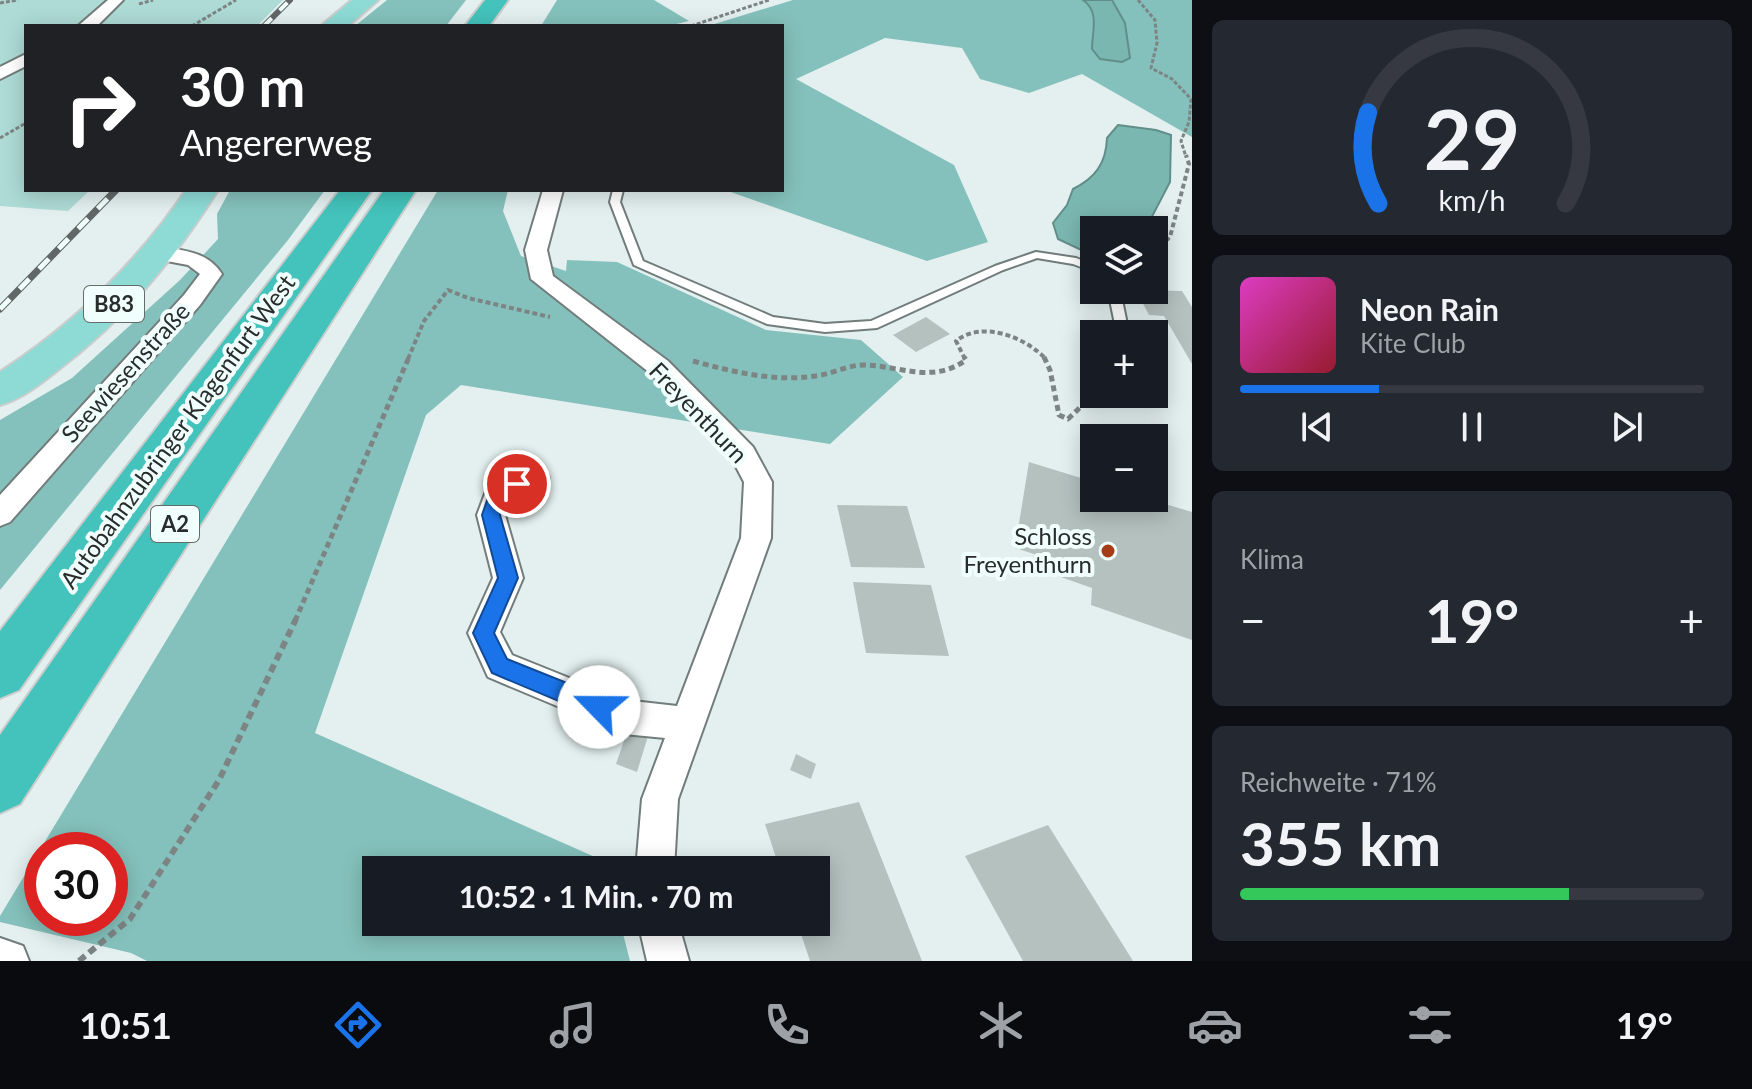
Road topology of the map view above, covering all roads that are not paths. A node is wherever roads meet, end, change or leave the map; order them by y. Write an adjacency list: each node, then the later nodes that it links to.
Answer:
1 (116, 0): 4 (street)
2 (367, 0): 5 (main road)
3 (497, 0): 6 (highway)
4 (89, 24)
5 (336, 24)
6 (479, 24)
7 (24, 60): 8 (street)
8 (0, 74)
9 (201, 192): 14 (main road, B83)
10 (355, 192): 19 (highway, Autobahnzubringer Klagenfurt West / A2)
11 (399, 192): 23 (highway, Autobahnzubringer Klagenfurt West / A2)
12 (552, 192): 22 (street, Freyenthurn)
13 (618, 192): 15 (lane)
14 (159, 253): 16 (main road, B83); 18 (street, Seewiesenstraße)
15 (1080, 263)
16 (0, 391)
17 (535, 478): 22 (street)
18 (0, 514)
19 (38, 622): 20 (highway); 21 (highway, Autobahnzubringer Klagenfurt West / A2)
20 (0, 658)
21 (0, 673)
22 (687, 724): 24 (street)
23 (0, 784)
24 (656, 856)
25 (662, 936): 28 (street)
26 (0, 959): 27 (street)
27 (8, 961)
28 (668, 961)

